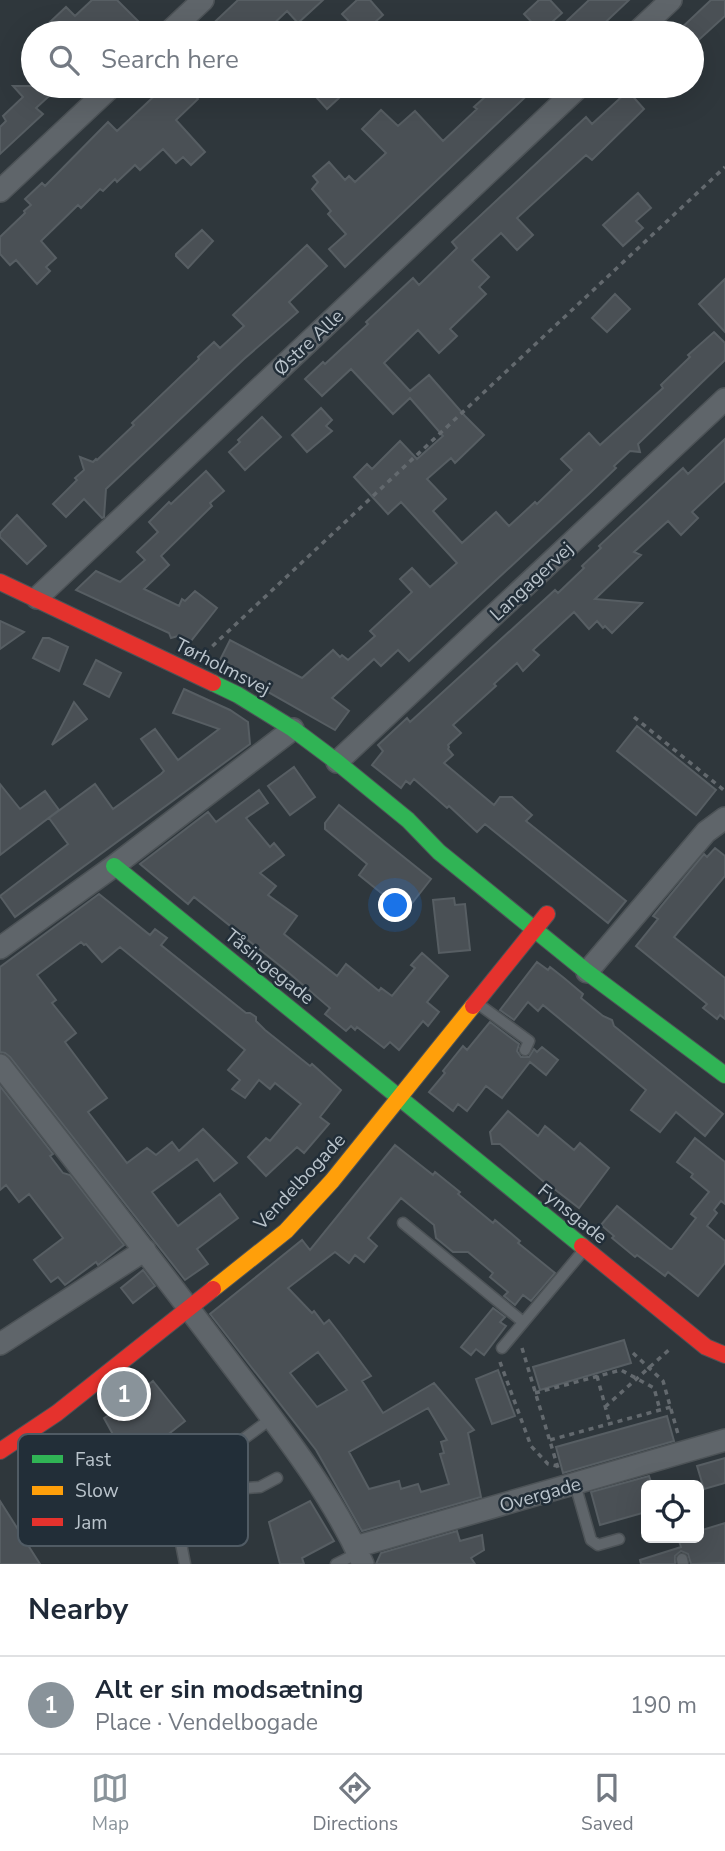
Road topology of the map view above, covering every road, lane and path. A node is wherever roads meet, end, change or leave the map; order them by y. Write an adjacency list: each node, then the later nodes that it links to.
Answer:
1 (203, 0): 3 (street)
2 (671, 0): 4 (street)
3 (181, 21)
4 (649, 21)
5 (99, 98): 8 (street)
6 (567, 98): 11 (street, Østre Alle)
7 (725, 167): 12 (path)
8 (0, 191)
9 (725, 399): 15 (street, Langagervej)
10 (0, 582): 11 (street, Tørholmsvej)
11 (37, 598): 12 (street, Tørholmsvej)
12 (186, 670): 14 (street, Tørholmsvej)
13 (634, 718): 16 (path)
14 (293, 729): 15 (street, Tørholmsvej); 20 (street)
15 (337, 762): 18 (street, Tørholmsvej)
16 (725, 792)
17 (725, 818): 24 (street)
18 (408, 820): 19 (street, Tørholmsvej); 22 (street, Tørholmsvej)
19 (469, 856)
20 (114, 866): 23 (street); 29 (street, Tåsingegade)
21 (548, 914): 22 (street, Vendelbogade)
22 (535, 929): 24 (street, Tørholmsvej); 25 (street, Vendelbogade)
23 (0, 948)
24 (596, 960): 28 (street, Tørholmsvej)
25 (476, 1002): 26 (lane); 29 (street, Vendelbogade)
26 (525, 1051)
27 (0, 1065): 32 (street)
28 (725, 1075)
29 (398, 1098): 31 (street, Fynsgade); 33 (street, Vendelbogade)
30 (403, 1223): 34 (lane)
31 (585, 1249): 34 (lane); 35 (street, Fynsgade)
32 (145, 1250): 33 (street); 37 (street)
33 (189, 1308): 48 (street); 50 (street, Vendelbogade)
34 (523, 1322): 36 (lane)
35 (688, 1332): 40 (street, Fynsgade); 41 (path)
36 (510, 1337): 38 (lane); 44 (path)
37 (0, 1344)
38 (502, 1348): 57 (path)
39 (633, 1353): 41 (path)
40 (725, 1355)
41 (649, 1368): 43 (path); 46 (path)
42 (597, 1376): 43 (path); 44 (path); 45 (path)
43 (637, 1378): 45 (path); 47 (path)
44 (535, 1393): 53 (path)
45 (605, 1407): 49 (path)
46 (671, 1407): 47 (path); 56 (path)
47 (660, 1410): 49 (path)
48 (272, 1418): 51 (lane); 63 (street)
49 (610, 1424): 53 (path)
50 (23, 1434)
51 (248, 1436)
52 (18, 1437): 55 (street, Vendelbogade)
53 (550, 1440): 57 (path)
54 (725, 1440): 56 (street, Overgade)
55 (1, 1448)
56 (683, 1452): 59 (street, Overgade)
57 (557, 1466): 59 (path)
58 (277, 1478): 60 (lane)
59 (569, 1485): 61 (lane); 63 (street, Overgade)
60 (248, 1488)
61 (619, 1539)
62 (182, 1546): 64 (lane)
63 (359, 1555): 65 (lane)
64 (186, 1564)
65 (336, 1564)

